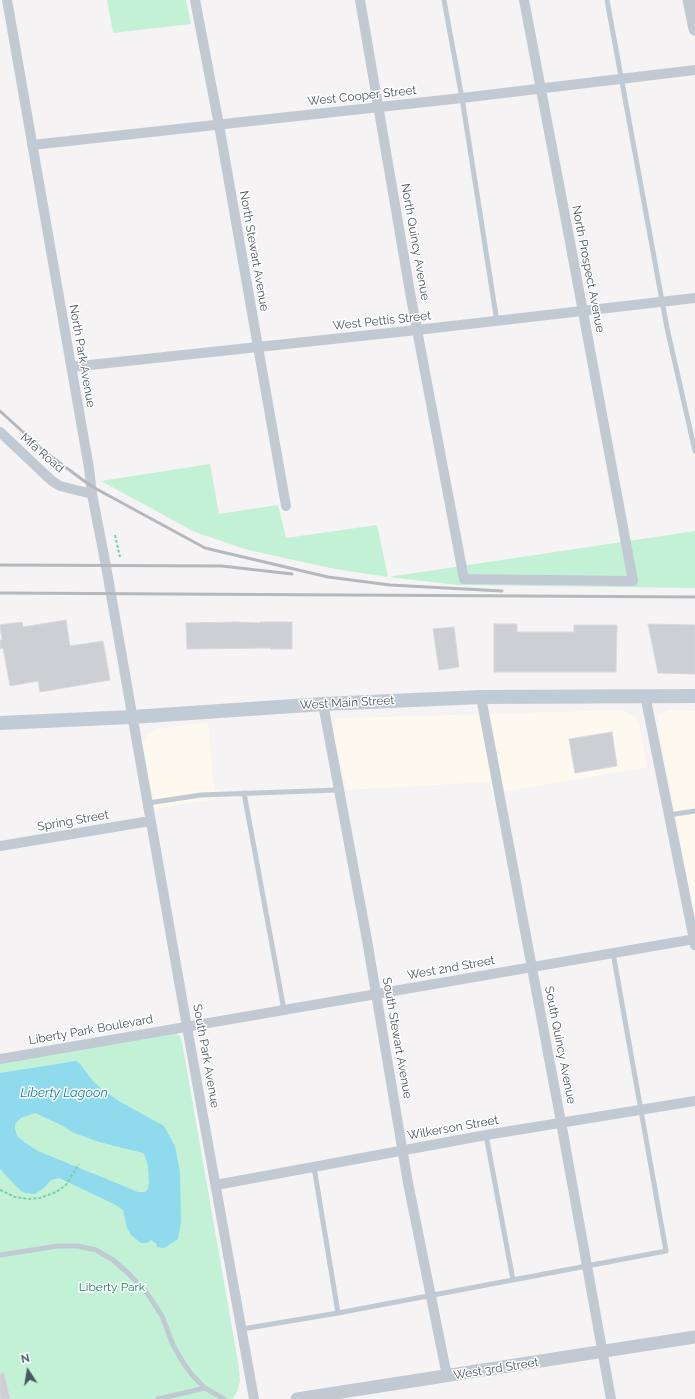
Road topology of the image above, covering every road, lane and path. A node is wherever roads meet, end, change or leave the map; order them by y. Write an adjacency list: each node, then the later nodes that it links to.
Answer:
1 (7, 0): 15 (street, North Park Avenue)
2 (195, 0): 14 (street, North Stewart Avenue)
3 (360, 0): 13 (street, North Quincy Avenue)
4 (444, 0): 12 (lane)
5 (524, 0): 11 (street, North Prospect Avenue)
6 (607, 0): 10 (lane)
7 (690, 0): 8 (street)
8 (695, 29)
9 (695, 70): 10 (street, West Cooper Street)
10 (622, 80): 11 (street, West Cooper Street); 17 (lane)
11 (541, 90): 12 (street, West Cooper Street); 18 (street, North Prospect Avenue)
12 (462, 98): 13 (street, West Cooper Street); 19 (lane)
13 (378, 108): 14 (street, West Cooper Street); 20 (street, North Quincy Avenue)
14 (220, 125): 15 (street, West Cooper Street); 21 (street, North Stewart Avenue)
15 (32, 145): 22 (street, North Park Avenue)
16 (695, 298): 17 (street, West Pettis Street)
17 (663, 303): 18 (street, West Pettis Street); 24 (lane)
18 (583, 312): 19 (street, West Pettis Street); 29 (street, North Prospect Avenue)
19 (497, 322): 20 (street, West Pettis Street)
20 (417, 330): 21 (street, West Pettis Street); 29 (street, North Quincy Avenue)
21 (258, 348): 22 (street, West Pettis Street); 26 (street, North Stewart Avenue)
22 (71, 367): 25 (street, North Park Avenue)
23 (0, 432): 25 (street, Mfa Road)
24 (695, 451)
25 (92, 494): 34 (street, North Park Avenue)
26 (286, 506)
27 (115, 535): 28 (path)
28 (120, 557)
29 (550, 580)
30 (645, 696): 31 (main road, West Main Street); 32 (main road, West Main Street); 40 (street)
31 (695, 696)
32 (481, 697): 33 (main road, West Main Street); 45 (street, South Quincy Avenue)
33 (323, 704): 34 (main road, West Main Street); 36 (street, South Stewart Avenue)
34 (132, 716): 35 (main road, West Main Street); 38 (street, South Park Avenue)
35 (0, 723)
36 (338, 790): 37 (lane); 46 (street, South Stewart Avenue)
37 (244, 793): 38 (lane); 47 (lane)
38 (148, 803): 41 (street, South Park Avenue)
39 (695, 811): 40 (lane)
40 (669, 815): 43 (street)
41 (150, 821): 42 (street, Spring Street); 48 (street, South Park Avenue)
42 (0, 846)
43 (695, 941): 44 (street, West 2nd Street)
44 (613, 953): 45 (street, West 2nd Street); 51 (lane)
45 (533, 967): 46 (street, West 2nd Street); 52 (street, South Quincy Avenue)
46 (376, 994): 47 (street, West 2nd Street); 54 (street, South Stewart Avenue)
47 (284, 1010): 48 (street, West 2nd Street)
48 (187, 1027): 49 (street, Liberty Park Boulevard); 57 (street, South Park Avenue)
49 (0, 1058)
50 (695, 1101): 51 (street, Wilkerson Street)
51 (640, 1110): 52 (street, Wilkerson Street); 60 (lane)
52 (562, 1122): 53 (street, Wilkerson Street); 60 (street, South Quincy Avenue)
53 (486, 1135): 54 (street, Wilkerson Street); 61 (lane)
54 (403, 1150): 56 (street, Wilkerson Street); 62 (street, South Stewart Avenue)
55 (79, 1164): 58 (path)
56 (314, 1167): 57 (street, Wilkerson Street); 63 (lane)
57 (216, 1185): 64 (street, South Park Avenue)
58 (0, 1190)
59 (0, 1255): 68 (lane)
60 (588, 1265): 61 (lane); 66 (street, South Quincy Avenue)
61 (513, 1280): 62 (lane)
62 (431, 1295): 63 (lane); 67 (street, South Stewart Avenue)
63 (338, 1313): 64 (lane)
64 (242, 1329): 71 (street, South Park Avenue)
65 (695, 1337): 66 (street, West 3rd Street)
66 (603, 1352): 67 (street, West 3rd Street); 73 (street, South Quincy Avenue)
67 (447, 1376): 72 (street, West 3rd Street)
68 (205, 1388): 69 (lane); 70 (lane)
69 (158, 1399)
70 (224, 1399)
71 (254, 1399)
72 (297, 1399)
73 (611, 1399)

